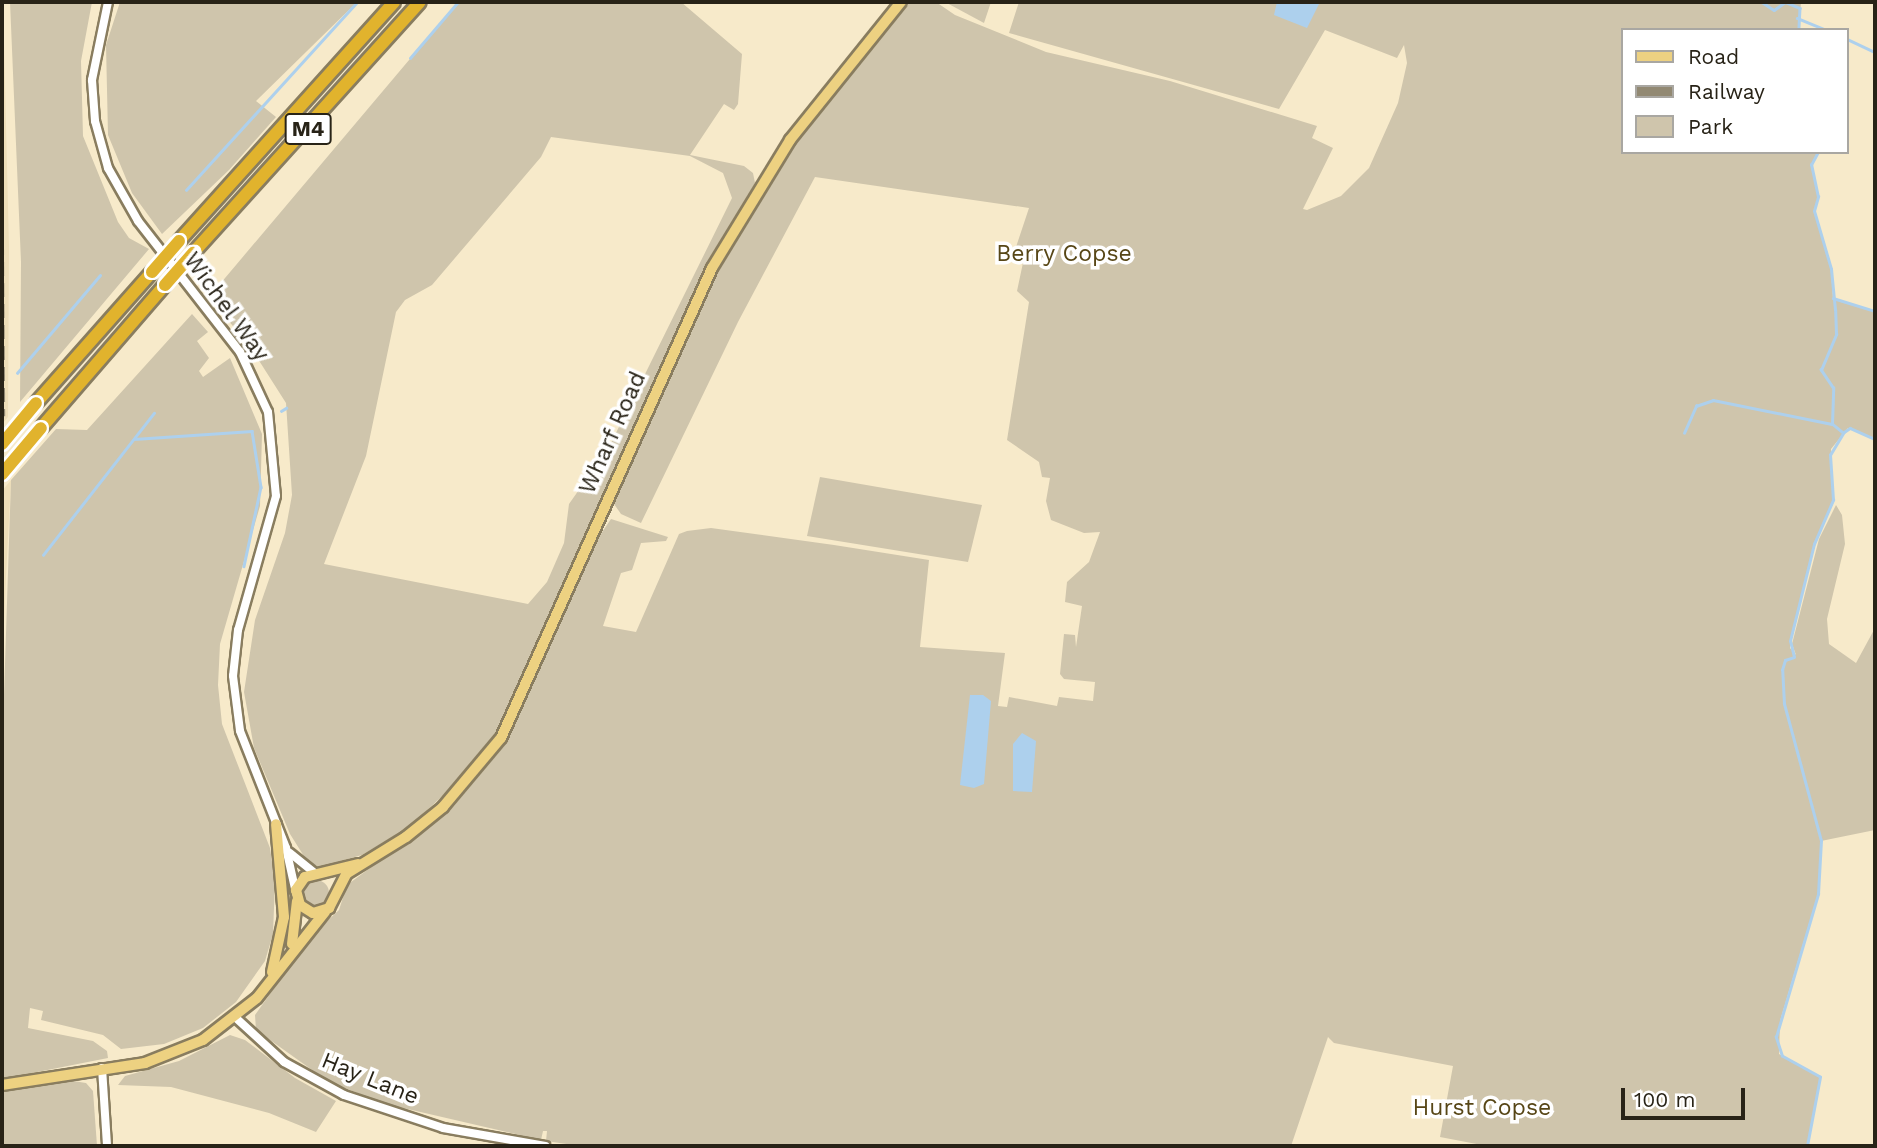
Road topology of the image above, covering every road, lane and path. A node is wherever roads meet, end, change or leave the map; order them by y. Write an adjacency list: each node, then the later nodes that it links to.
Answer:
1 (108, 2): 7 (street, Wichel Way)
2 (394, 2): 5 (highway, M4, bridge)
3 (420, 2): 6 (highway, M4, bridge)
4 (901, 2): 9 (main road, Wharf Road)
5 (2, 444)
6 (2, 474)
7 (276, 824): 8 (street, Wichel Way); 15 (main road)
8 (286, 848): 10 (street, Wichel Way); 12 (street, Wichel Way)
9 (358, 864): 10 (main road, Wharf Road); 11 (main road, Wharf Road)
10 (317, 874): 11 (main road); 12 (main road)
11 (336, 890): 13 (main road, Wharf Road)
12 (296, 895): 13 (main road); 14 (main road, Wharf Road)
13 (327, 910): 14 (main road, Wharf Road)
14 (290, 950): 15 (main road, Wharf Road)
15 (268, 985): 16 (main road, Wharf Road)
16 (236, 1018): 17 (main road); 20 (street, Hay Lane)
17 (102, 1068): 18 (main road); 19 (street)
18 (2, 1085)
19 (107, 1146)
20 (545, 1146)

